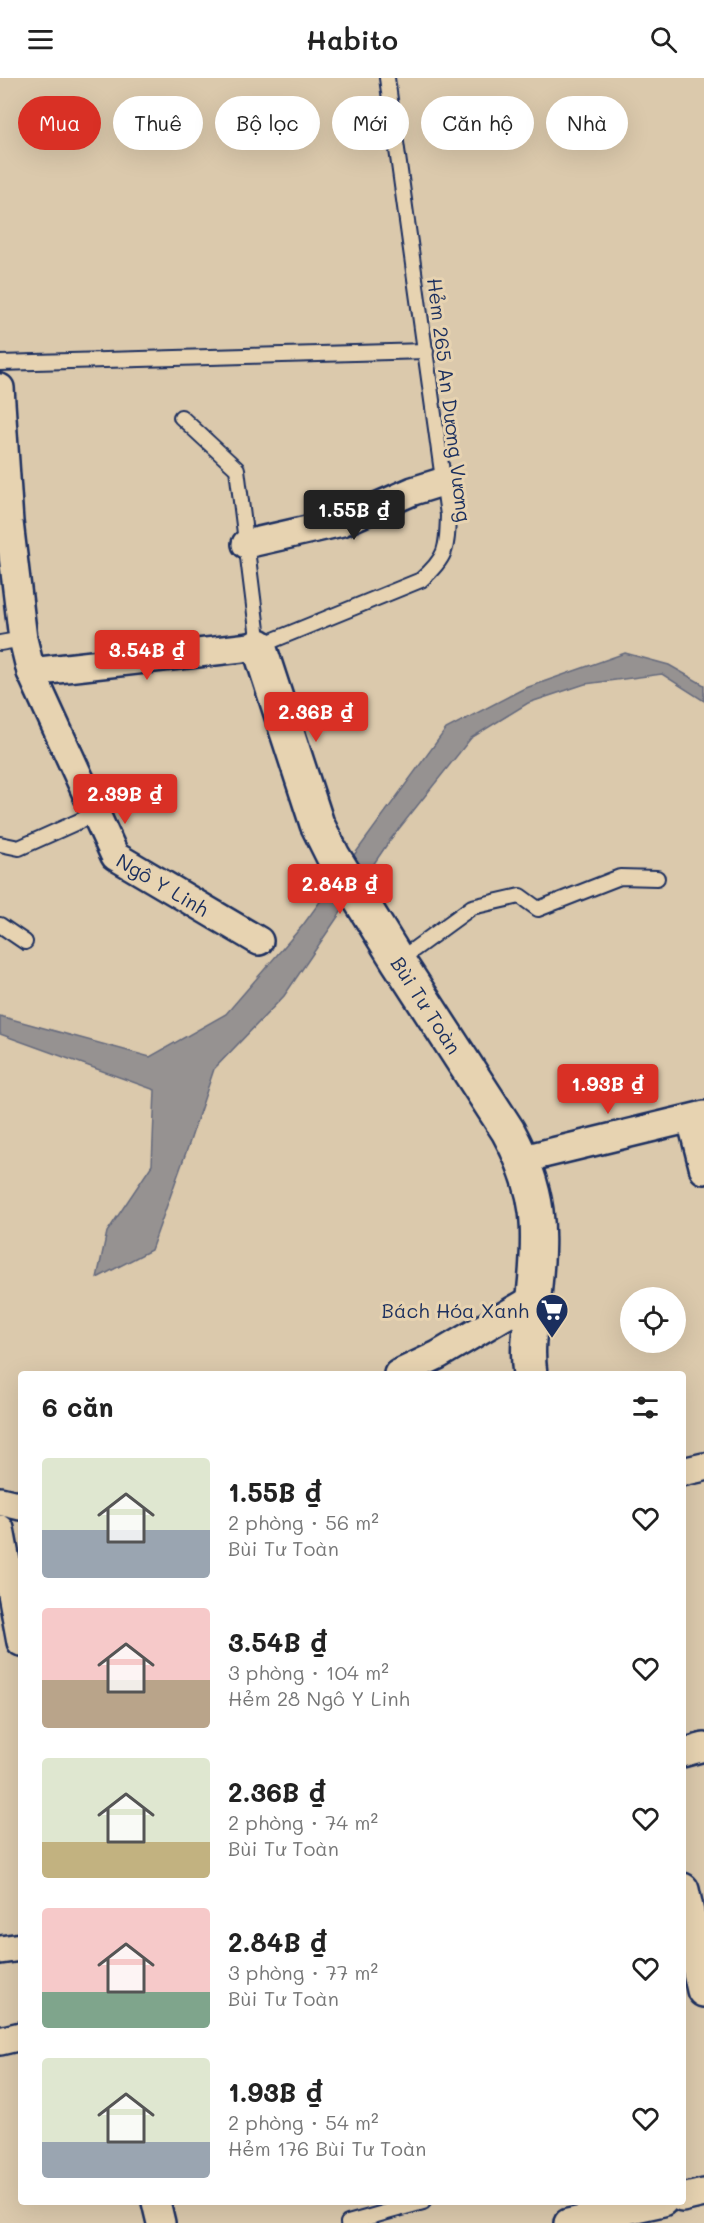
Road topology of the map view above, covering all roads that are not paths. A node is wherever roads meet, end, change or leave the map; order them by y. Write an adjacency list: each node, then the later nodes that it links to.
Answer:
1 (387, 78): 2 (lane, Hẻm 265 An Dương Vương)
2 (426, 351): 3 (lane); 6 (lane, Hẻm 265 An Dương Vương)
3 (0, 363)
4 (0, 388): 7 (street, Ngô Y Linh)
5 (181, 417): 8 (lane)
6 (445, 481): 8 (street); 10 (lane, Hẻm 265 An Dương Vương)
7 (4, 522): 9 (street, Ngô Y Linh)
8 (246, 544): 10 (lane)
9 (11, 641): 11 (street, Ngô Y Linh)
10 (259, 646): 11 (street); 18 (street, Bùi Tư Toàn)
11 (31, 672): 12 (street, Ngô Y Linh)
12 (95, 814): 13 (lane); 16 (street, Ngô Y Linh)
13 (0, 844)
14 (657, 878): 18 (lane)
15 (0, 925): 17 (lane)
16 (259, 941)
17 (26, 942)
18 (394, 955): 20 (street, Bùi Tư Toàn)
19 (698, 1117): 20 (street); 21 (street)
20 (523, 1159): 22 (street, Bùi Tư Toàn)
21 (704, 1170)
22 (533, 1299): 23 (street); 24 (street, Bùi Tư Toàn)
23 (404, 1371)
24 (530, 1371)
25 (704, 1467): 26 (street)
26 (686, 1471)
27 (0, 1501): 28 (street)
28 (18, 1505)
29 (0, 1529): 30 (street)
30 (18, 1626)
31 (704, 1747): 32 (street)
32 (686, 1752)
33 (691, 1898): 36 (street)
34 (18, 1947): 35 (street)
35 (0, 1950)
36 (695, 1973)
37 (18, 2037): 38 (street)
38 (0, 2041)
39 (704, 2193): 40 (street)
40 (686, 2197)
41 (157, 2205): 44 (street)
42 (412, 2205): 45 (lane)
43 (649, 2205): 46 (street)
44 (161, 2223)
45 (348, 2223)
46 (568, 2223)

